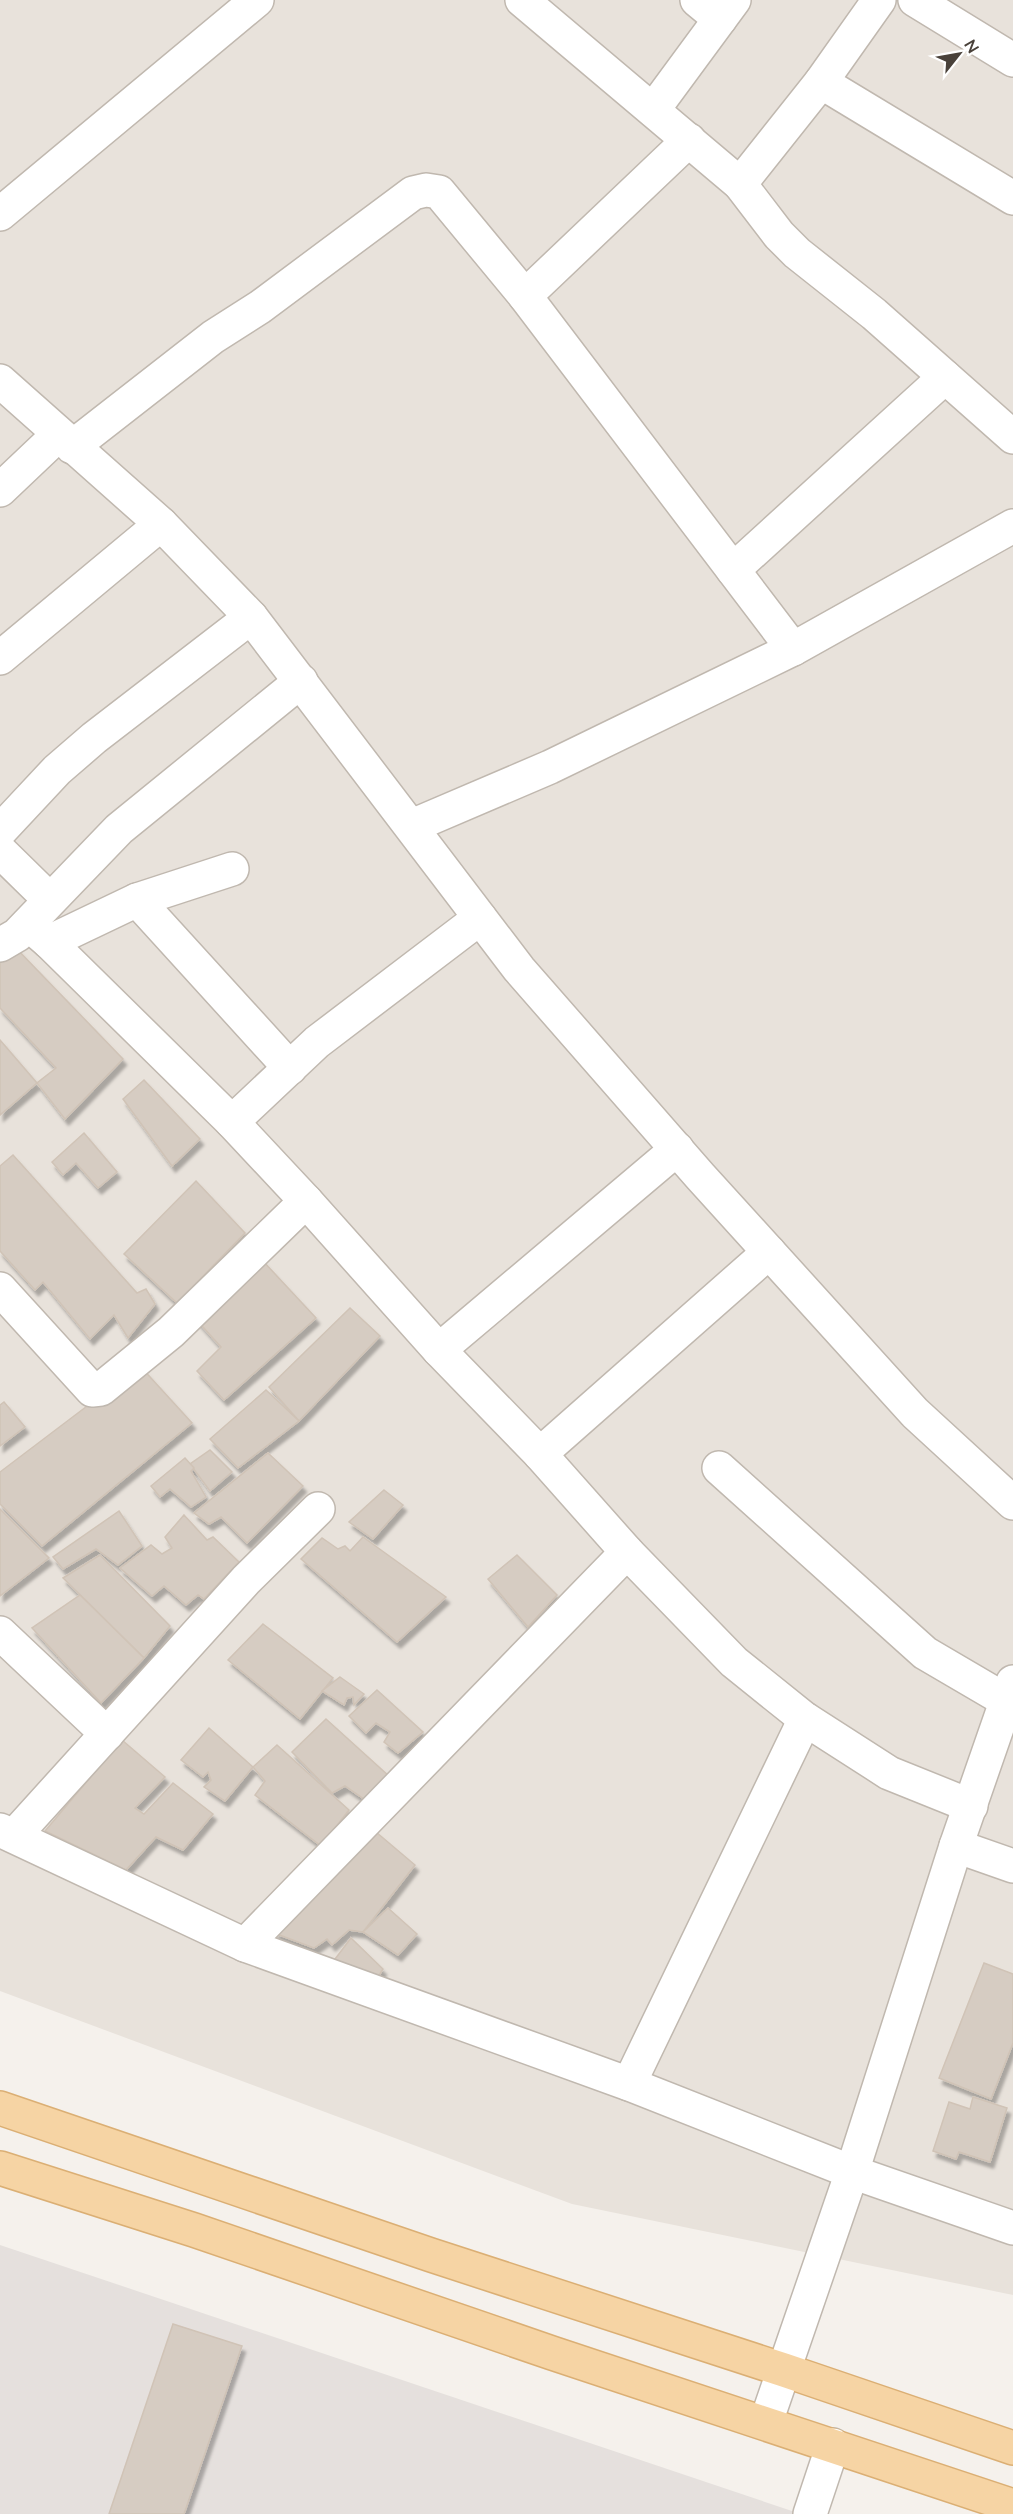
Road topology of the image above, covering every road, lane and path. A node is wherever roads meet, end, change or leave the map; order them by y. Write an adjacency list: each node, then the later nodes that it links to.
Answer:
1 (257, 0): 12 (street)
2 (522, 0): 8 (street)
3 (879, 0): 7 (street)
4 (915, 0): 6 (street)
5 (717, 6): 8 (street)
6 (1013, 60)
7 (821, 82): 10 (street); 11 (street)
8 (653, 110): 9 (street)
9 (689, 140): 10 (street); 13 (street)
10 (740, 183): 14 (street)
11 (1013, 198)
12 (0, 214)
13 (525, 296): 17 (street); 21 (street)
14 (945, 377): 16 (street); 21 (street)
15 (0, 381): 17 (street)
16 (1013, 437)
17 (65, 441): 18 (street); 19 (street)
18 (0, 490)
19 (161, 524): 22 (street); 24 (street)
20 (1013, 526): 23 (street)
21 (733, 570): 23 (street)
22 (251, 617): 25 (street); 27 (street)
23 (793, 649): 26 (street)
24 (0, 658)
25 (301, 681): 26 (street); 30 (street)
26 (412, 826): 32 (street)
27 (0, 831)
28 (0, 851): 30 (street)
29 (232, 869): 31 (street)
30 (50, 900): 33 (street)
31 (137, 900): 33 (street); 35 (street)
32 (480, 918): 35 (street); 37 (street)
33 (38, 933): 34 (street); 36 (street)
34 (0, 945)
35 (290, 1068): 36 (street)
36 (232, 1122): 38 (street)
37 (677, 1149): 39 (street); 41 (street)
38 (306, 1201): 40 (street); 41 (street)
39 (769, 1252): 42 (street); 44 (street)
40 (0, 1289)
41 (439, 1350): 42 (street)
42 (540, 1454): 46 (street)
43 (719, 1468): 48 (street)
44 (1013, 1503)
45 (318, 1509): 50 (street)
46 (627, 1552): 49 (street); 55 (street)
47 (0, 1633): 50 (street)
48 (1010, 1692): 51 (street)
49 (805, 1719): 51 (street); 56 (street)
50 (106, 1734): 52 (street)
51 (971, 1806): 53 (street)
52 (7, 1833): 55 (street)
53 (956, 1846): 54 (street); 59 (street)
54 (1013, 1866)
55 (245, 1944): 56 (street)
56 (629, 2084): 59 (street)
57 (0, 2108): 61 (main road)
58 (0, 2168): 62 (main road)
59 (852, 2172): 60 (street); 61 (street)
60 (1013, 2228)
61 (784, 2370): 62 (street); 64 (main road)
62 (766, 2422): 63 (main road)
63 (833, 2445): 65 (main road); 66 (street)
64 (1013, 2448)
65 (1013, 2506)
66 (810, 2514)

